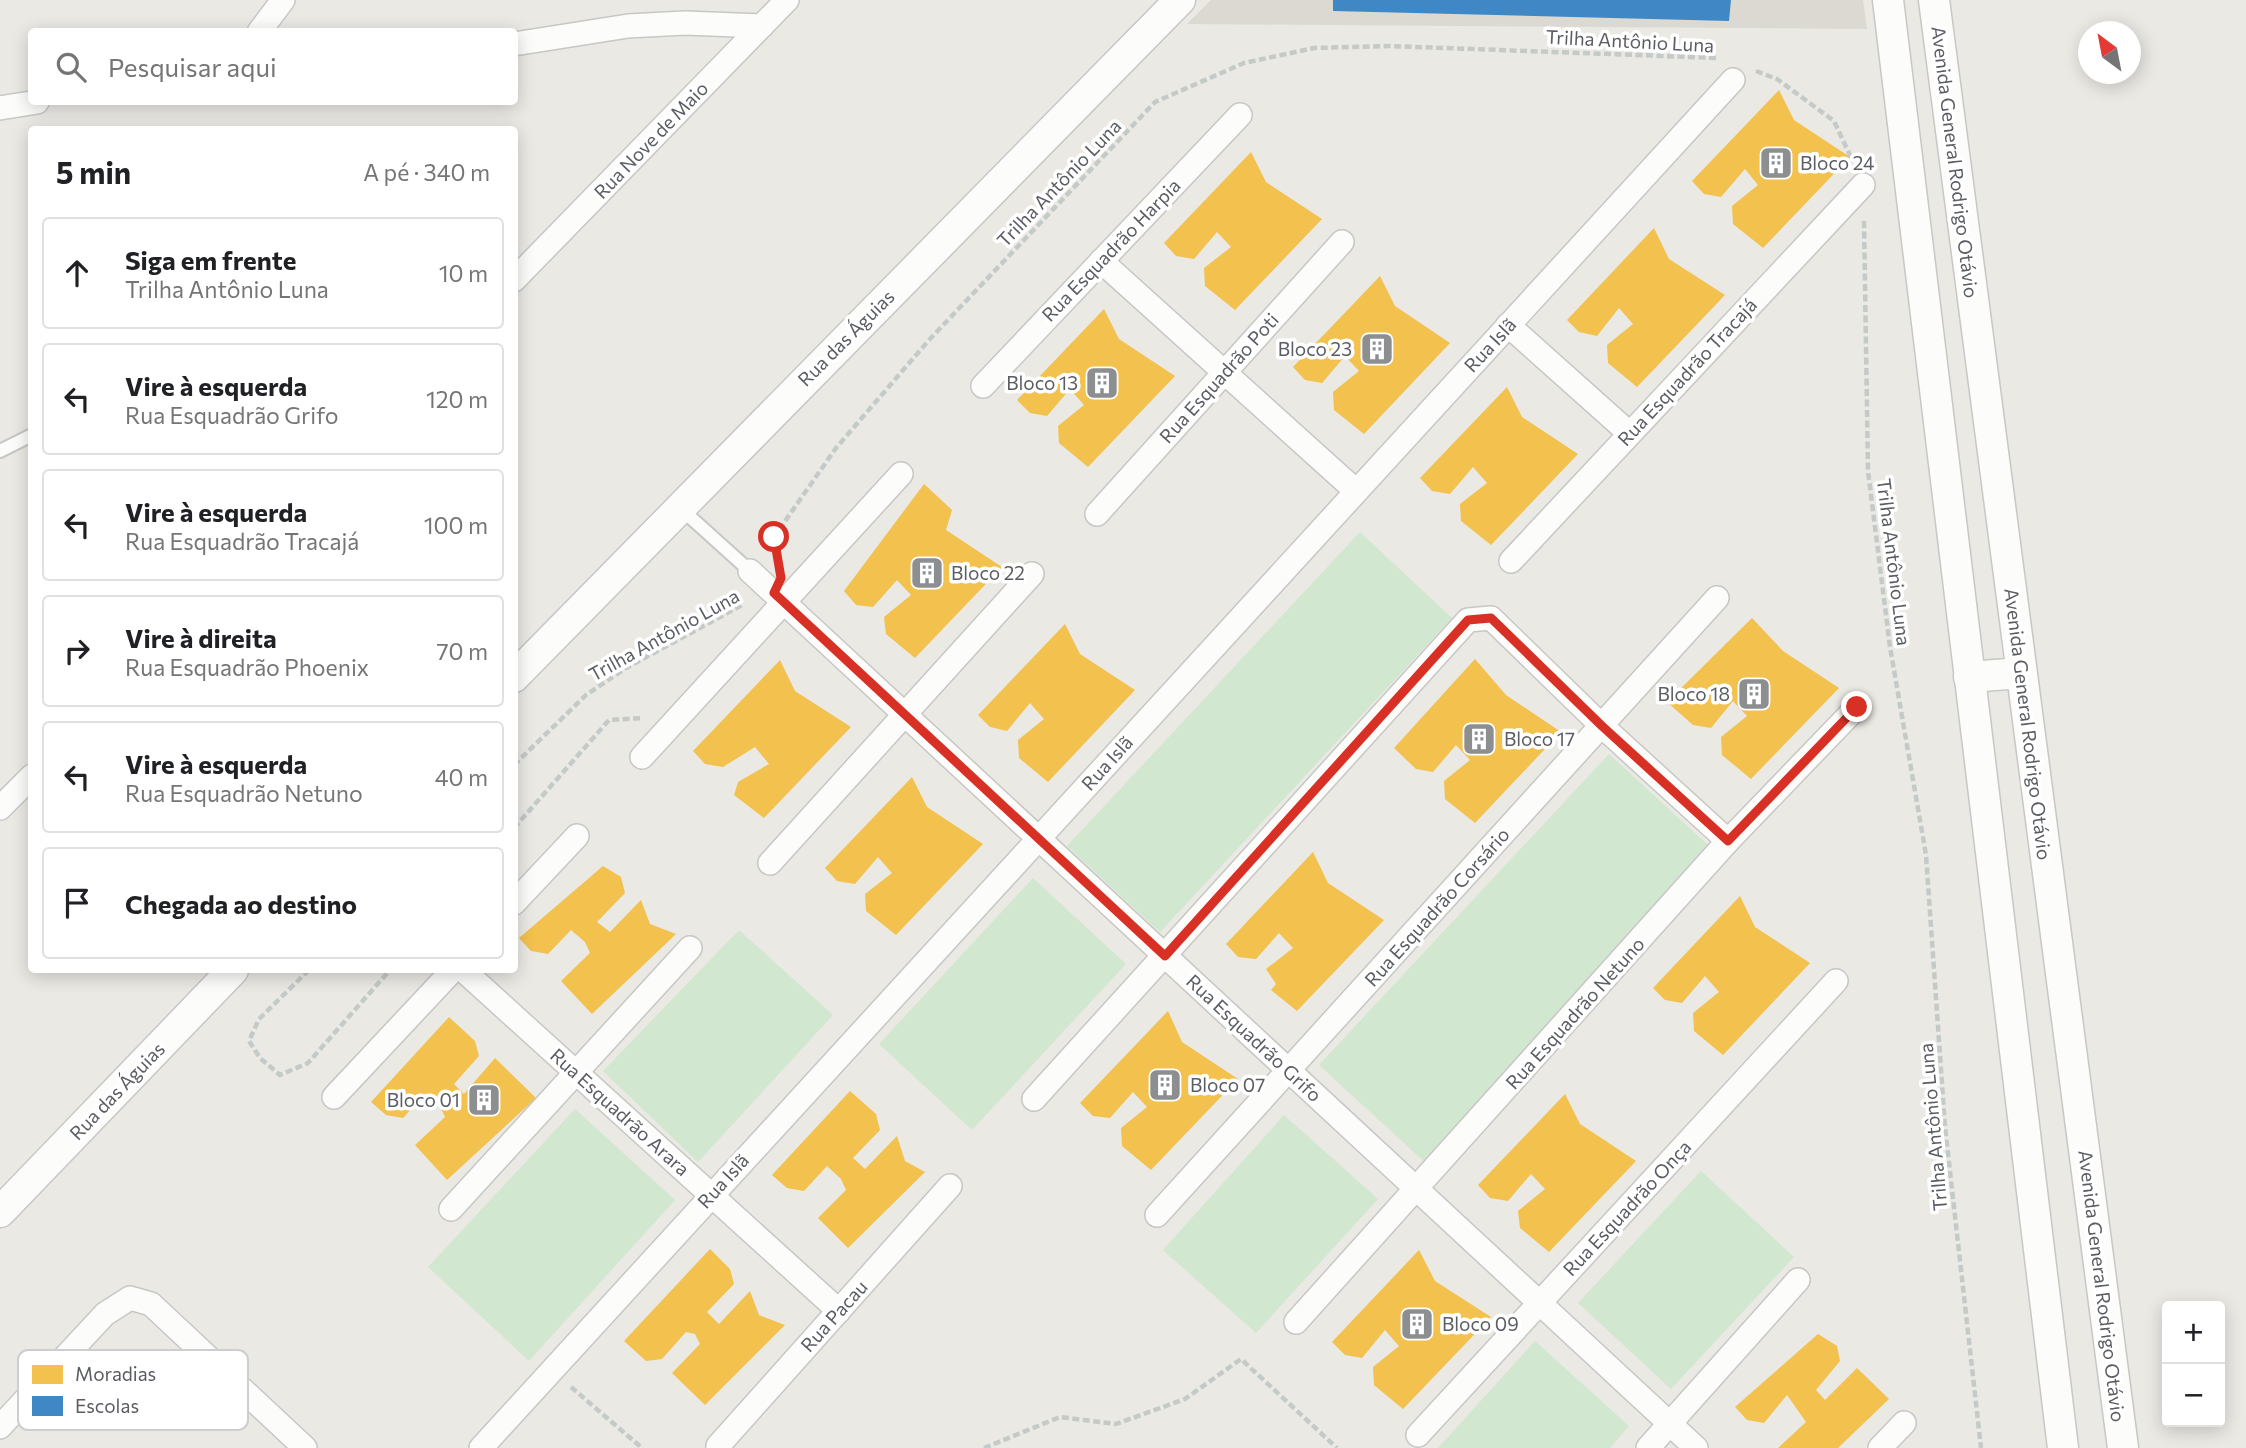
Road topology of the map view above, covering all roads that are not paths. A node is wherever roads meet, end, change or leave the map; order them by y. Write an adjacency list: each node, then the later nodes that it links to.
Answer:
1 (283, 0): 7 (street)
2 (787, 0): 6 (street, Rua Nove de Maio)
3 (1180, 0): 25 (street, Rua das Águias)
4 (1888, 0): 34 (street)
5 (1934, 0): 33 (street, Avenida General Rodrigo Otávio)
6 (762, 26): 8 (street); 16 (street, Rua Nove de Maio)
7 (262, 28)
8 (518, 43)
9 (1733, 69): 17 (street, Rua Islã)
10 (28, 103): 11 (street)
11 (0, 107)
12 (1240, 115): 15 (street, Rua Esquadrão Harpia)
13 (1863, 184): 20 (street, Rua Esquadrão Tracajá)
14 (1342, 242): 18 (street, Rua Esquadrão Poti)
15 (1101, 261): 18 (street); 19 (street, Rua Esquadrão Harpia)
16 (518, 276)
17 (1508, 325): 20 (street); 24 (street, Rua Islã)
18 (1224, 372): 24 (street); 26 (street, Rua Esquadrão Poti)
19 (983, 386)
20 (1629, 433): 27 (street, Rua Esquadrão Tracajá)
21 (28, 437): 22 (lane)
22 (0, 451)
23 (901, 474): 30 (street)
24 (1356, 491): 42 (street, Rua Islã)
25 (679, 507): 28 (lane); 32 (street, Rua das Águias)
26 (1097, 514)
27 (1511, 561)
28 (750, 571): 30 (street, Rua Esquadrão Grifo)
29 (1032, 574): 36 (street)
30 (779, 598): 36 (street, Rua Esquadrão Grifo); 38 (street)
31 (1717, 598): 37 (street, Rua Esquadrão Corsário)
32 (518, 673)
33 (2021, 673): 34 (street); 81 (street, Avenida General Rodrigo Otávio)
34 (1969, 677): 80 (street)
35 (1857, 707): 43 (street, Rua Esquadrão Netuno)
36 (905, 714): 42 (street, Rua Esquadrão Grifo); 44 (street)
37 (1602, 726): 43 (street); 47 (street); 52 (street, Rua Esquadrão Corsário)
38 (642, 757)
39 (28, 780): 40 (street)
40 (0, 808)
41 (577, 836): 45 (street)
42 (1038, 838): 47 (street, Rua Esquadrão Grifo); 58 (street, Rua Islã)
43 (1728, 841): 57 (street, Rua Esquadrão Netuno)
44 (770, 863)
45 (518, 899)
46 (690, 948): 53 (street)
47 (1165, 956): 52 (street, Rua Esquadrão Grifo); 55 (street)
48 (230, 973): 60 (street, Rua das Águias)
49 (450, 973): 54 (street)
50 (466, 973): 53 (street, Rua Esquadrão Arara)
51 (1836, 981): 63 (street, Rua Esquadrão Onça)
52 (1289, 1070): 57 (street, Rua Esquadrão Grifo); 61 (street, Rua Esquadrão Corsário)
53 (576, 1072): 58 (street, Rua Esquadrão Arara); 59 (street)
54 (334, 1097)
55 (1034, 1099)
56 (950, 1186): 64 (street, Rua Pacau)
57 (1417, 1189): 63 (street, Rua Esquadrão Grifo); 65 (street, Rua Esquadrão Netuno)
58 (711, 1195): 64 (street, Rua Esquadrão Arara); 76 (street, Rua Islã)
59 (450, 1209)
60 (0, 1212)
61 (1157, 1215)
62 (1798, 1280): 70 (street)
63 (1540, 1303): 70 (street, Rua Esquadrão Grifo); 73 (street, Rua Esquadrão Onça)
64 (839, 1311): 74 (street, Rua Pacau)
65 (1296, 1322)
66 (72, 1350): 67 (street)
67 (200, 1350)
68 (248, 1395): 75 (street)
69 (18, 1408): 72 (street)
70 (1670, 1423): 77 (street); 78 (street, Rua Esquadrão Grifo)
71 (1903, 1423): 79 (street)
72 (0, 1427)
73 (1418, 1435)
74 (718, 1446)
75 (305, 1448)
76 (481, 1448)
77 (1648, 1448)
78 (1696, 1448)
79 (1881, 1448)
80 (2063, 1448)
81 (2123, 1448)

